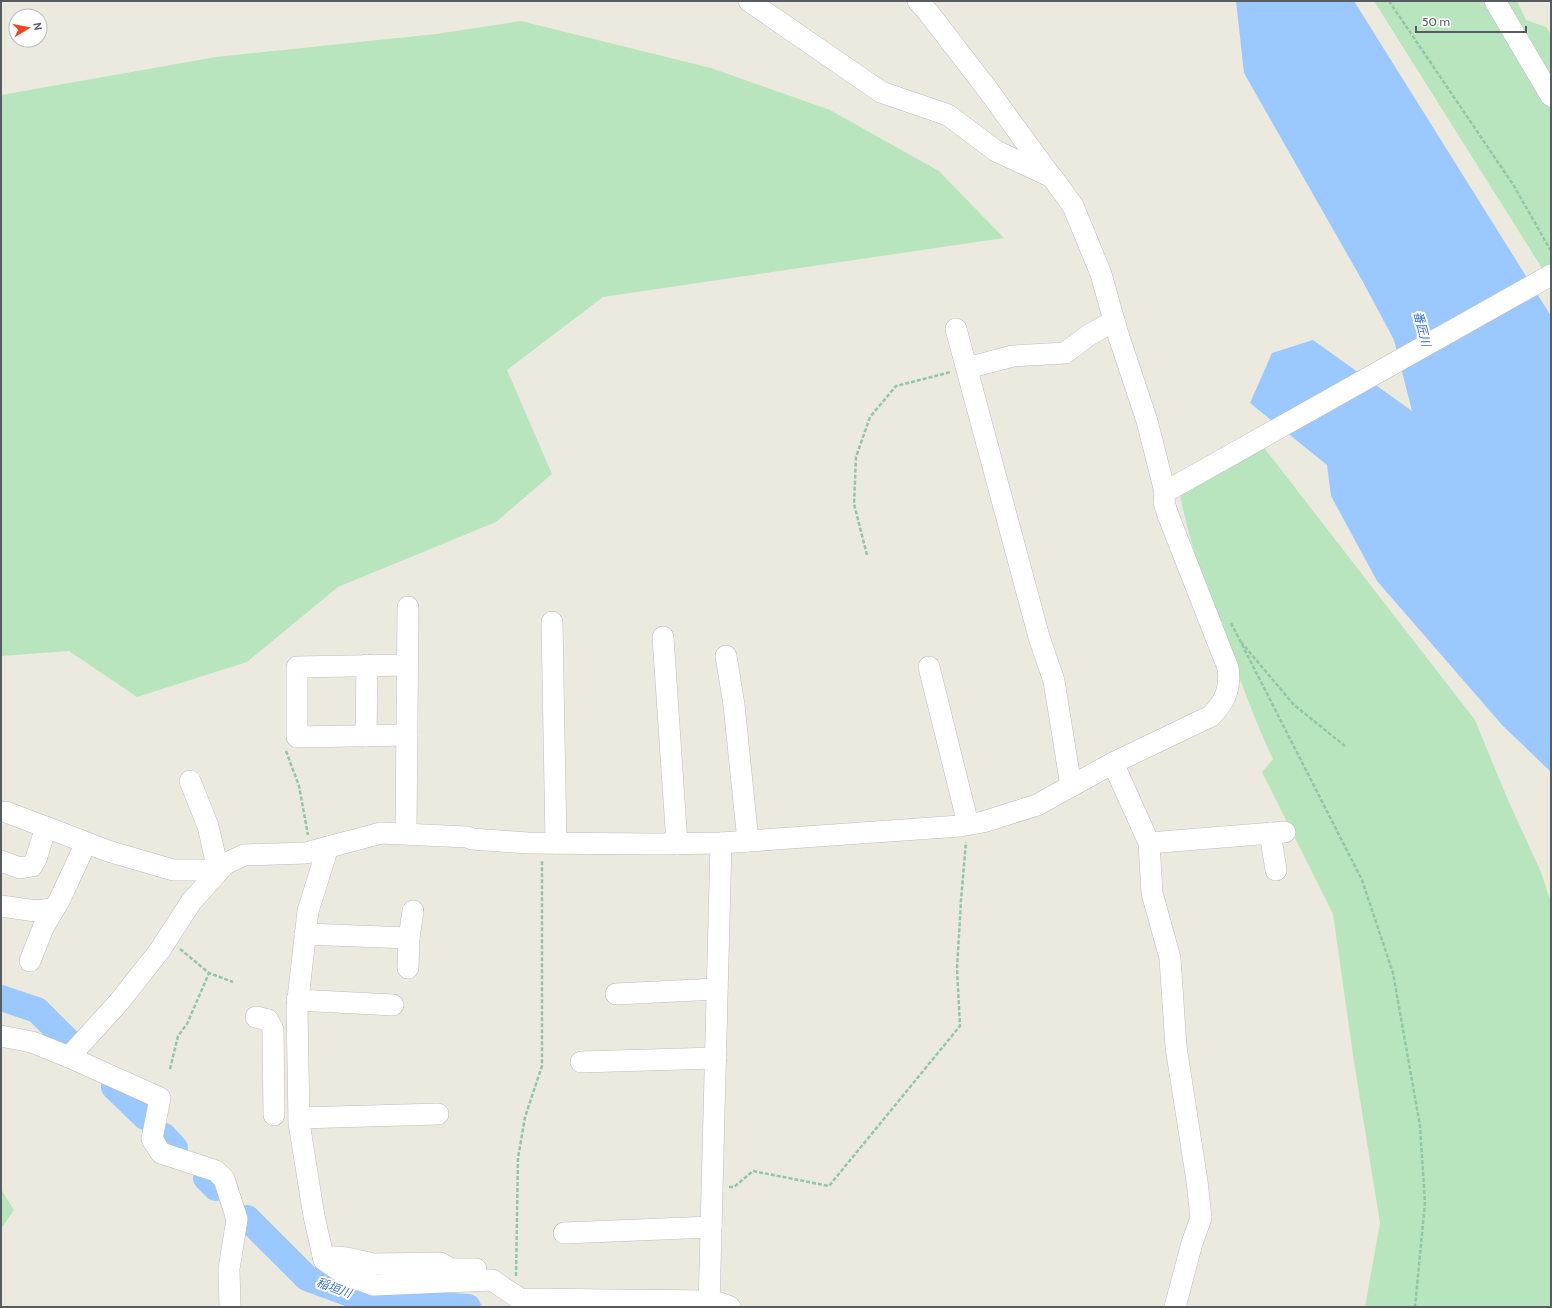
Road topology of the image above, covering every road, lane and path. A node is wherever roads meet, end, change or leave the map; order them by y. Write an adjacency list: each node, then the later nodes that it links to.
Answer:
1 (748, 1): 6 (street)
2 (918, 1): 6 (street)
3 (1389, 1): 7 (path)
4 (1495, 1): 5 (street)
5 (1551, 96)
6 (1052, 177): 9 (street)
7 (1551, 251)
8 (1551, 275): 12 (street)
9 (1114, 321): 11 (street); 12 (street)
10 (956, 329): 11 (street)
11 (967, 368): 13 (path); 29 (street)
12 (1165, 492): 27 (street)
13 (867, 555)
14 (408, 607): 20 (street)
15 (1228, 618): 18 (path)
16 (552, 622): 36 (street)
17 (663, 637): 39 (street)
18 (1239, 638): 26 (path); 79 (path)
19 (726, 656): 34 (street)
20 (407, 665): 21 (street); 23 (street)
21 (367, 666): 24 (street); 24 (street)
22 (929, 667): 31 (street)
23 (407, 735): 24 (street); 33 (street)
24 (366, 736)
25 (284, 746): 40 (path)
26 (1345, 746)
27 (1113, 763): 29 (street); 38 (street)
28 (190, 781): 42 (street)
29 (1071, 786): 31 (street)
30 (6, 812): 32 (street)
31 (968, 824): 34 (street); 69 (path)
32 (46, 827): 35 (street); 41 (street)
33 (406, 833): 36 (street); 40 (street)
34 (748, 841): 37 (street)
35 (86, 843): 42 (street); 45 (street)
36 (549, 843): 39 (street); 74 (path)
37 (721, 843): 39 (street); 54 (street)
38 (1149, 843): 43 (street); 78 (street)
39 (677, 844)
40 (319, 849): 42 (street); 47 (street)
41 (1, 861)
42 (221, 867): 48 (street)
43 (1276, 870)
44 (2, 906): 45 (street)
45 (53, 909): 50 (street)
46 (413, 911): 49 (street)
47 (305, 934): 49 (street); 56 (street)
48 (167, 938): 52 (path); 62 (street)
49 (409, 938): 51 (street)
50 (30, 961)
51 (408, 968)
52 (208, 973): 53 (path); 65 (path)
53 (233, 982)
54 (717, 989): 55 (street); 63 (street)
55 (616, 994)
56 (297, 1000): 57 (street); 59 (street)
57 (392, 1005)
58 (256, 1017): 61 (street)
59 (297, 1035): 61 (street); 68 (street)
60 (1, 1036): 62 (street)
61 (272, 1037): 67 (street)
62 (70, 1057): 76 (street)
63 (716, 1058): 64 (street); 69 (street)
64 (581, 1062)
65 (170, 1068)
66 (438, 1114): 68 (street)
67 (274, 1115)
68 (299, 1118): 72 (street)
69 (712, 1189): 70 (street)
70 (711, 1227): 71 (street); 75 (street)
71 (564, 1233)
72 (323, 1256): 73 (street); 74 (street)
73 (480, 1269)
74 (515, 1296): 75 (street)
75 (709, 1304): 77 (street)
76 (230, 1307)
77 (730, 1307)
78 (1175, 1307)
79 (1415, 1307)

